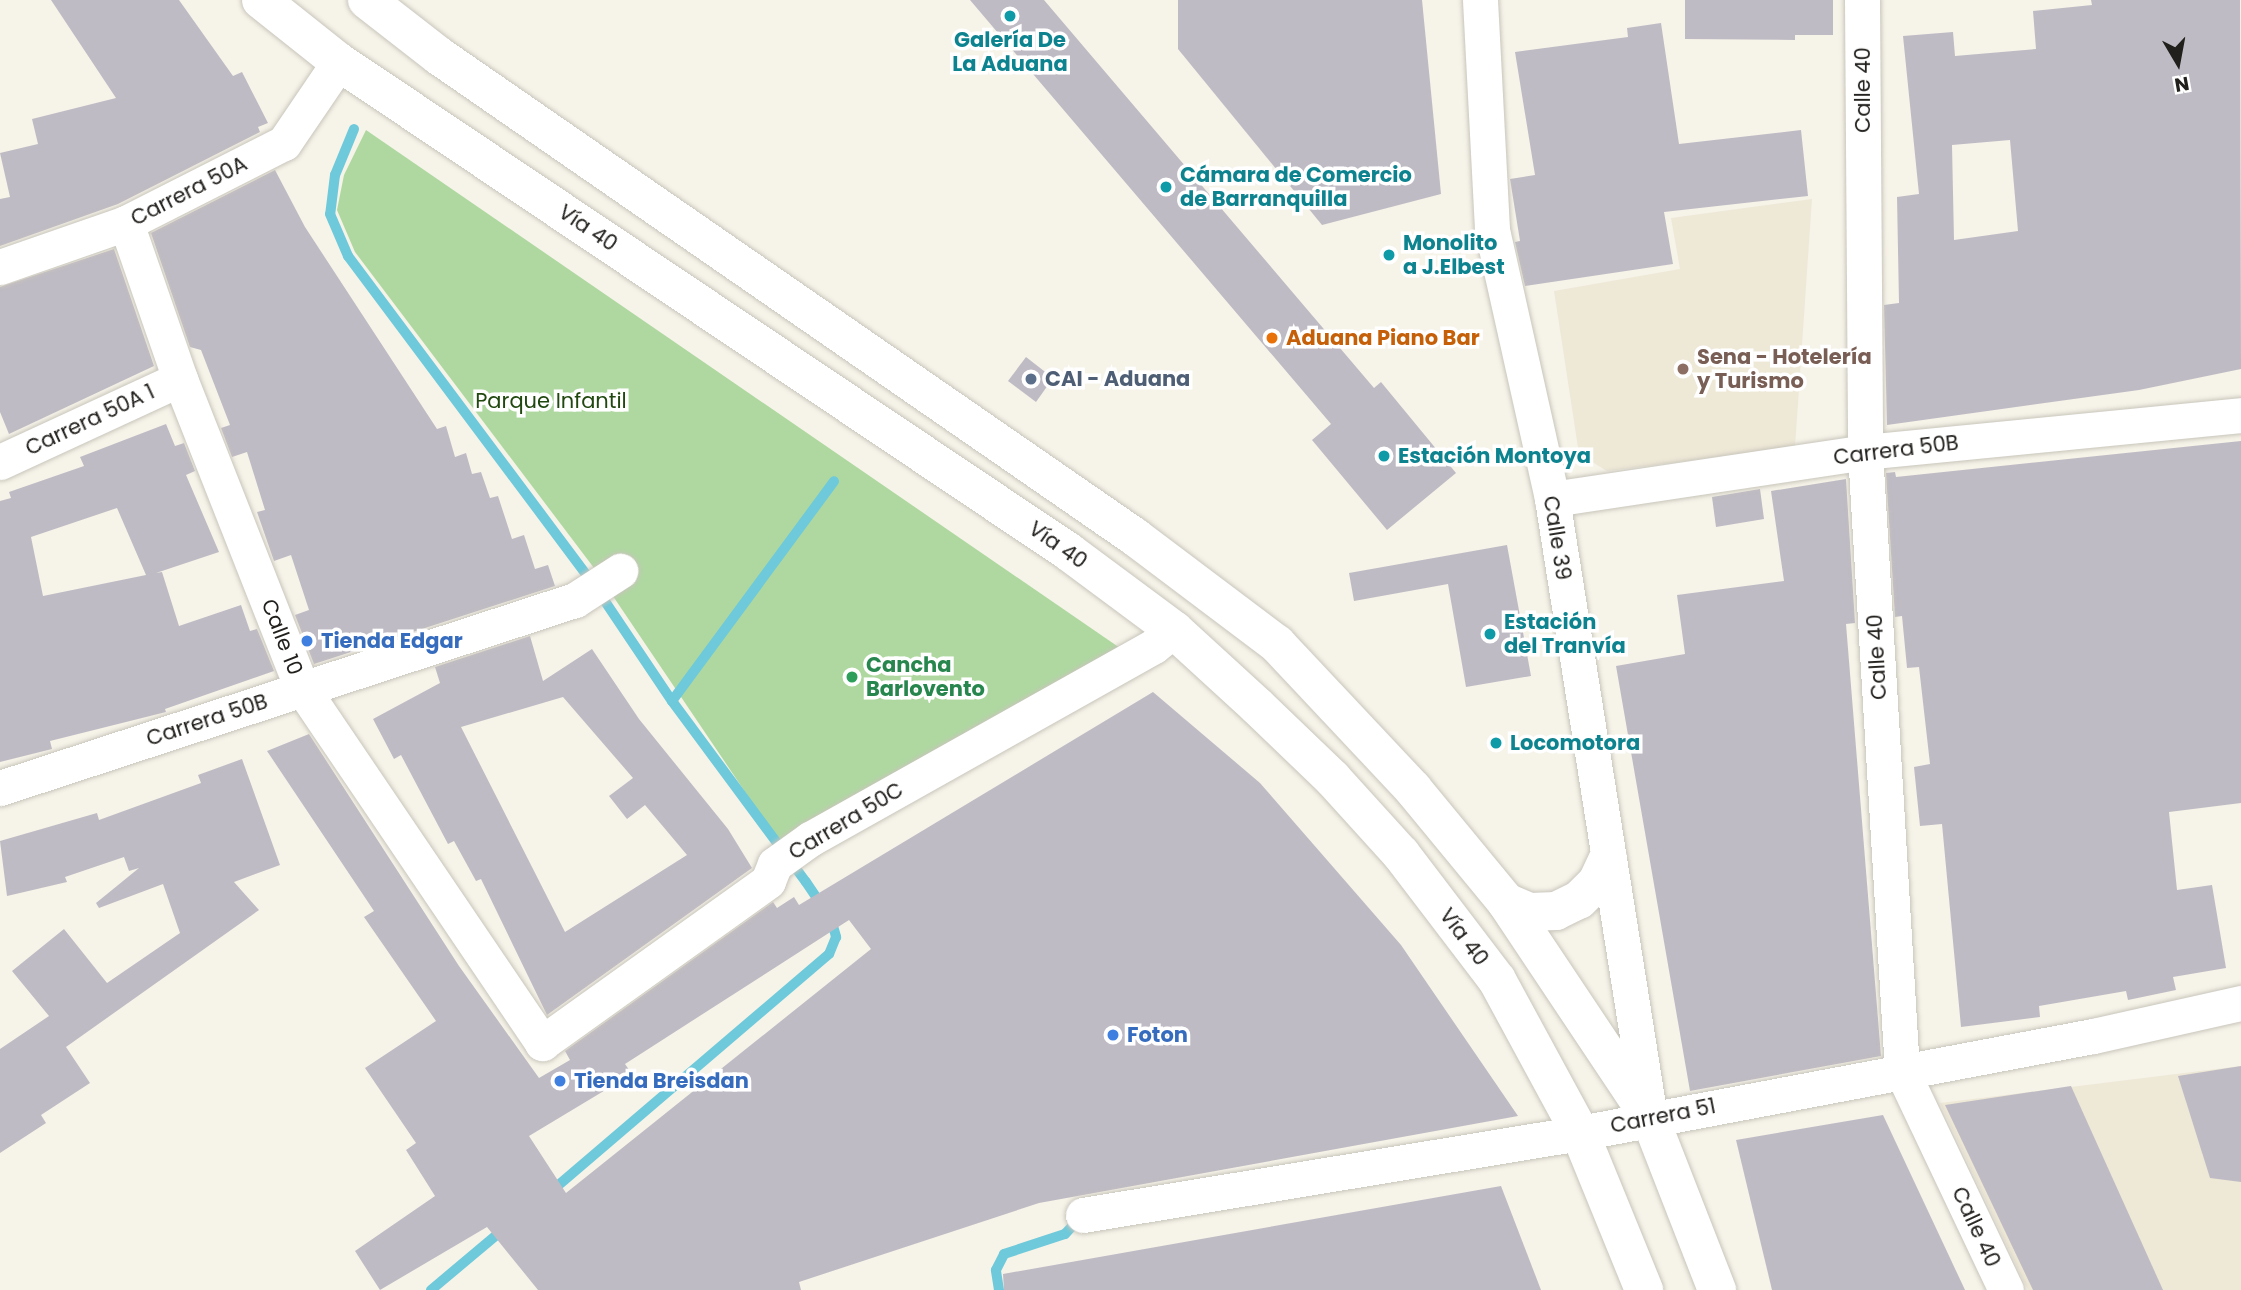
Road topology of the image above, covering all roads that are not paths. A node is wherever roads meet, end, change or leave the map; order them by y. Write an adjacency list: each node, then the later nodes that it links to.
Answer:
1 (261, 0): 5 (highway, Vía 40)
2 (367, 0): 18 (highway)
3 (1480, 0): 12 (street, Calle 39)
4 (1862, 0): 10 (street, Calle 40)
5 (339, 62): 6 (street, Carrera 50A); 14 (highway, Vía 40)
6 (125, 223): 7 (street, Carrera 50A); 8 (street, Calle 10)
7 (0, 267)
8 (180, 379): 11 (street, Carrera 50A 1); 15 (street, Calle 10)
9 (2241, 415): 10 (street, Carrera 50B)
10 (1865, 452): 12 (street, Carrera 50B); 21 (street, Calle 40)
11 (0, 462)
12 (1552, 499): 17 (street, Calle 39)
13 (620, 571): 15 (street, Carrera 50B)
14 (1174, 630): 20 (street, Carrera 50C); 23 (highway, Vía 40)
15 (302, 688): 16 (street, Carrera 50B); 20 (street, Calle 10)
16 (0, 788)
17 (1608, 858): 18 (highway); 22 (street, Calle 39)
18 (1506, 902): 22 (highway)
19 (2241, 1003): 21 (street, Carrera 51)
20 (542, 1043)
21 (1902, 1072): 22 (street, Carrera 51); 27 (street, Calle 40)
22 (1650, 1118): 23 (street, Carrera 51); 26 (highway)
23 (1580, 1133): 24 (street, Carrera 51); 25 (highway, Vía 40)
24 (1083, 1214)
25 (1644, 1290)
26 (1717, 1290)
27 (2006, 1290)

